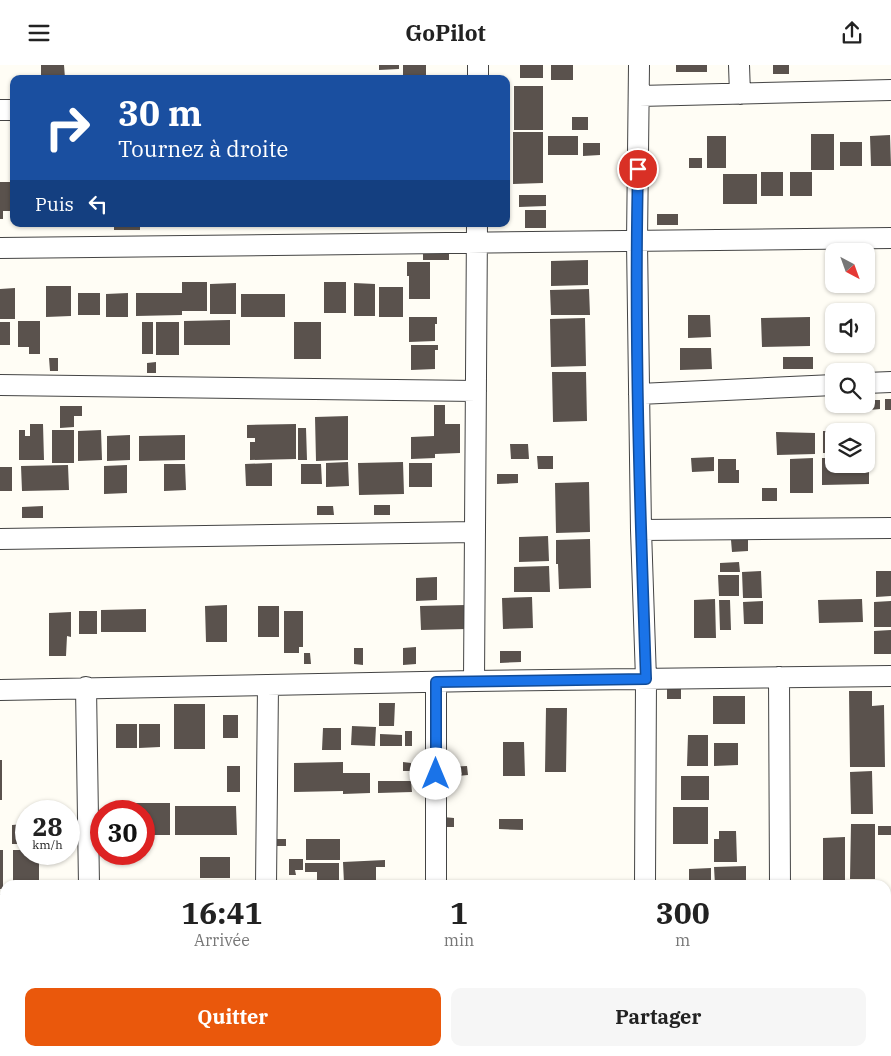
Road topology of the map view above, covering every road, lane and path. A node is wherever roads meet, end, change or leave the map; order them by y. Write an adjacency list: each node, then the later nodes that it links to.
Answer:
1 (639, 65): 5 (street)
2 (739, 65): 4 (street)
3 (891, 90): 4 (street)
4 (740, 94): 5 (street)
5 (639, 97): 8 (street)
6 (477, 233): 8 (street); 9 (street); 14 (street)
7 (891, 238): 8 (street)
8 (637, 242): 15 (street)
9 (0, 248)
10 (891, 382): 11 (street)
11 (875, 383)
12 (0, 385): 14 (street)
13 (825, 385): 15 (street)
14 (476, 391): 18 (street)
15 (639, 394): 17 (street)
16 (891, 528): 17 (street)
17 (641, 530): 22 (street)
18 (475, 532): 19 (street); 23 (street)
19 (0, 539)
20 (779, 677): 21 (street); 22 (street); 32 (street)
21 (891, 677)
22 (646, 679): 23 (street); 31 (street)
23 (474, 681): 24 (street)
24 (436, 682): 25 (street); 30 (street)
25 (268, 685): 26 (street); 29 (street)
26 (86, 687): 27 (street); 28 (street)
27 (0, 689)
28 (89, 880)
29 (266, 880)
30 (436, 880)
31 (645, 880)
32 (780, 880)

